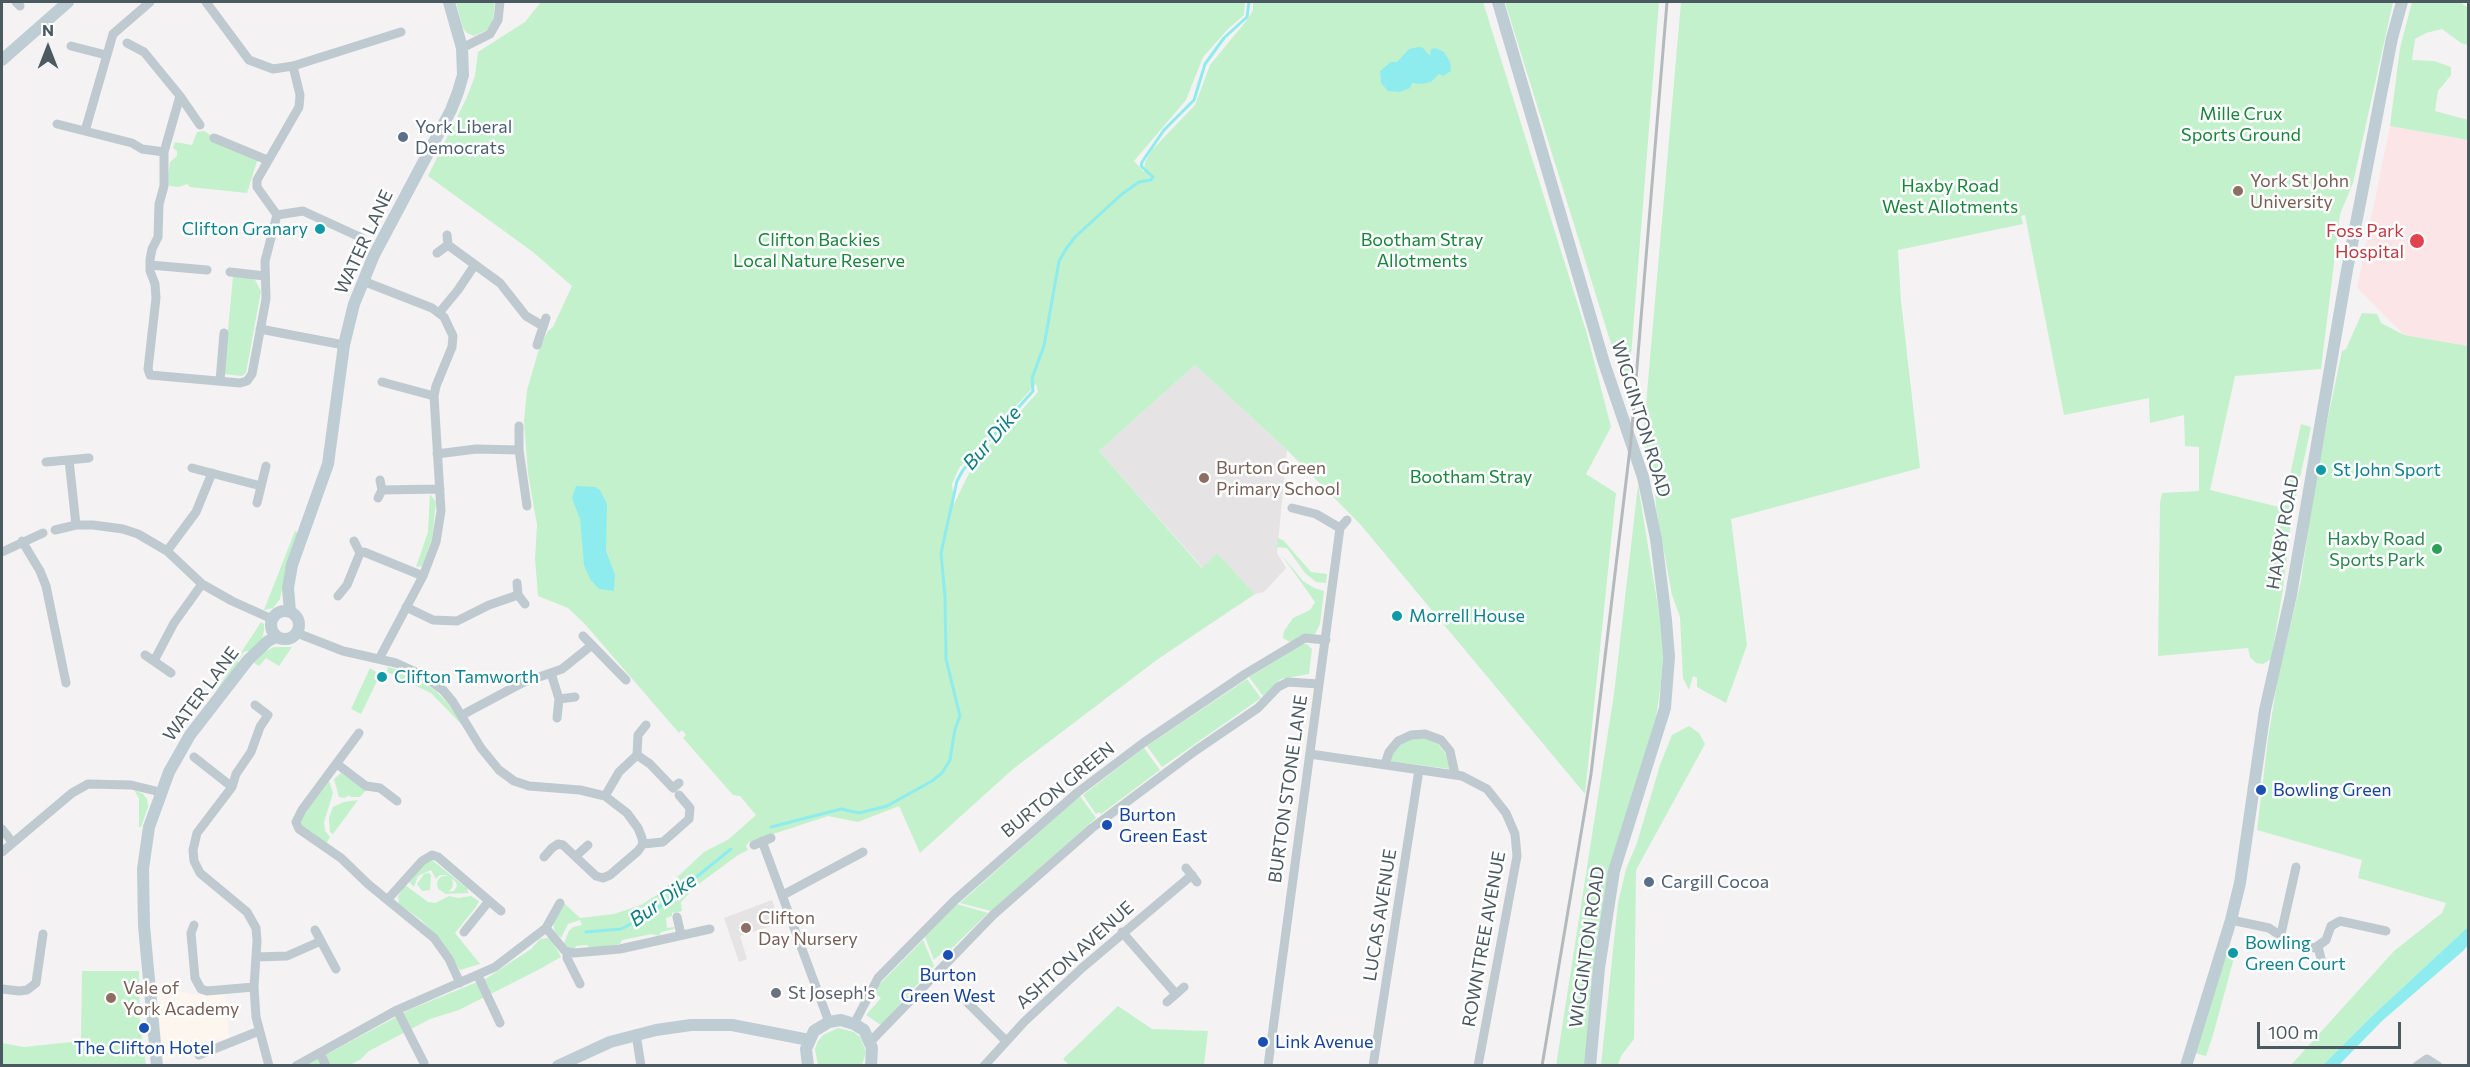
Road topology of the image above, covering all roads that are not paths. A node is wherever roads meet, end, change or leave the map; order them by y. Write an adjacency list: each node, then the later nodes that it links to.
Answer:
1 (68, 2): 13 (street)
2 (150, 2): 12 (street)
3 (206, 2): 14 (street)
4 (449, 2): 11 (street, WATER LANE)
5 (500, 2): 11 (street)
6 (1498, 2): 175 (street, WIGGINTON ROAD)
7 (2402, 2): 123 (street, HAXBY ROAD)
8 (400, 32): 14 (street)
9 (127, 43): 15 (street)
10 (71, 46): 12 (street)
11 (462, 48): 30 (street, WATER LANE)
12 (106, 55): 18 (street)
13 (2, 60)
14 (293, 66): 21 (street)
15 (180, 96): 17 (street); 20 (street)
16 (57, 124): 18 (street)
17 (200, 125)
18 (85, 131): 20 (street)
19 (214, 138): 21 (street)
20 (164, 152): 25 (street)
21 (267, 160): 22 (street)
22 (276, 215): 23 (street); 29 (street)
23 (362, 238)
24 (437, 253): 26 (street)
25 (150, 265): 27 (street); 36 (street)
26 (474, 266): 31 (street); 35 (street)
27 (207, 270)
28 (230, 272): 29 (street)
29 (266, 276): 32 (street)
30 (363, 281): 31 (street); 34 (street, WATER LANE)
31 (439, 313): 38 (street)
32 (260, 329): 34 (street); 36 (street)
33 (224, 333): 36 (street)
34 (344, 345): 71 (street, WATER LANE)
35 (537, 345)
36 (220, 381)
37 (382, 382): 38 (street)
38 (434, 396): 41 (street)
39 (519, 426): 40 (street)
40 (519, 450): 41 (street); 52 (street)
41 (437, 454): 50 (street)
42 (89, 458): 43 (street)
43 (69, 460): 44 (street); 55 (street)
44 (46, 462)
45 (266, 466): 48 (street)
46 (192, 468): 47 (street)
47 (212, 473): 48 (street); 61 (street)
48 (261, 486): 51 (street)
49 (380, 489): 50 (street)
50 (440, 489): 64 (street)
51 (256, 503)
52 (527, 506)
53 (1292, 508): 56 (street)
54 (1347, 520): 56 (street)
55 (76, 525): 57 (street); 61 (street)
56 (1340, 528): 76 (street, BURTON STONE LANE)
57 (55, 530)
58 (43, 533): 59 (street)
59 (22, 541): 62 (street); 81 (street)
60 (354, 541): 63 (street)
61 (167, 551): 65 (street)
62 (2, 552)
63 (360, 553): 64 (street); 68 (street)
64 (423, 576): 70 (street)
65 (202, 584): 72 (street); 80 (street)
66 (517, 584): 67 (street)
67 (518, 595): 69 (street); 70 (street)
68 (338, 596)
69 (525, 604)
70 (406, 607): 79 (street)
71 (290, 611): 72 (street); 73 (street, WATER LANE)
72 (272, 618): 75 (street)
73 (297, 633): 75 (street, WATER LANE); 79 (street)
74 (583, 636): 77 (street)
75 (276, 637): 102 (street, WATER LANE)
76 (1326, 640): 85 (street, BURTON STONE LANE); 154 (street, BURTON GREEN)
77 (592, 645): 83 (street); 84 (street)
78 (145, 655): 80 (street)
79 (379, 659): 89 (street)
80 (154, 661): 82 (street)
81 (75, 671)
82 (171, 673)
83 (551, 673): 87 (street); 89 (street)
84 (626, 680)
85 (1319, 684): 93 (street, BURTON STONE LANE); 158 (street)
86 (575, 697): 87 (street)
87 (559, 699): 90 (street)
88 (255, 705): 101 (street)
89 (462, 715): 104 (street)
90 (557, 718)
91 (646, 725): 94 (street)
92 (359, 733): 96 (street)
93 (1310, 754): 97 (street, ROWNTREE AVENUE); 172 (street, BURTON STONE LANE)
94 (637, 755): 100 (street); 104 (street)
95 (194, 757): 101 (street)
96 (337, 764): 105 (street); 118 (street)
97 (1385, 764): 98 (street, ROWNTREE AVENUE); 99 (street)
98 (1419, 770): 99 (street, ROWNTREE AVENUE); 173 (street, LUCAS AVENUE)
99 (1455, 774): 174 (street, ROWNTREE AVENUE)
100 (679, 783)
101 (232, 787): 137 (street)
102 (160, 792): 108 (street); 164 (street, WATER LANE)
103 (679, 795): 109 (street)
104 (605, 796): 109 (street)
105 (397, 801)
106 (2, 829): 108 (street)
107 (762, 841): 117 (street)
108 (13, 843): 111 (street)
109 (643, 844): 113 (street)
110 (588, 845): 113 (street)
111 (2, 852)
112 (863, 852): 117 (street)
113 (576, 856): 114 (street)
114 (544, 857)
115 (2296, 867): 132 (street)
116 (1192, 875): 130 (street, ASHTON AVENUE)
117 (783, 896): 152 (street)
118 (388, 899): 119 (street); 141 (street)
119 (489, 901): 121 (street); 129 (street)
120 (560, 903): 125 (street)
121 (501, 911)
122 (677, 917): 133 (street)
123 (2231, 920): 132 (street); 176 (street, HAXBY ROAD)
124 (193, 925): 143 (street)
125 (546, 928): 136 (street); 140 (street)
126 (315, 930): 134 (street)
127 (710, 930): 133 (street)
128 (2386, 931): 135 (street)
129 (464, 932)
130 (1122, 932): 146 (street); 159 (street, ASHTON AVENUE)
131 (43, 934): 145 (street)
132 (2281, 934): 135 (street)
133 (681, 935): 136 (street)
134 (321, 941): 137 (street); 139 (street)
135 (2318, 947): 138 (street)
136 (567, 952): 142 (street)
137 (256, 957): 143 (street)
138 (2322, 966)
139 (336, 969)
140 (478, 976): 141 (street); 153 (street)
141 (460, 983): 150 (street)
142 (580, 984)
143 (254, 987): 155 (street)
144 (1184, 987): 146 (street)
145 (2, 989)
146 (1176, 994): 148 (street)
147 (984, 1002): 151 (street)
148 (1167, 1002)
149 (968, 1003): 151 (street)
150 (397, 1010): 161 (street); 162 (street)
151 (976, 1011): 159 (street)
152 (829, 1022): 154 (street); 157 (street)
153 (500, 1023)
154 (854, 1024): 158 (street)
155 (259, 1031): 160 (street); 165 (street)
156 (636, 1034): 157 (street); 168 (street); 169 (street)
157 (809, 1040): 170 (street)
158 (871, 1041): 171 (street)
159 (1006, 1041): 163 (street, ASHTON AVENUE)
160 (202, 1051)
161 (320, 1053): 166 (street); 167 (street)
162 (424, 1063)
163 (991, 1063)
164 (157, 1065)
165 (269, 1065)
166 (296, 1065)
167 (326, 1065)
168 (558, 1065)
169 (641, 1065)
170 (807, 1065)
171 (871, 1065)
172 (1268, 1065)
173 (1373, 1065)
174 (1478, 1065)
175 (1590, 1065)
176 (2186, 1065)
177 (2417, 1065): 178 (street)
178 (2439, 1065)

